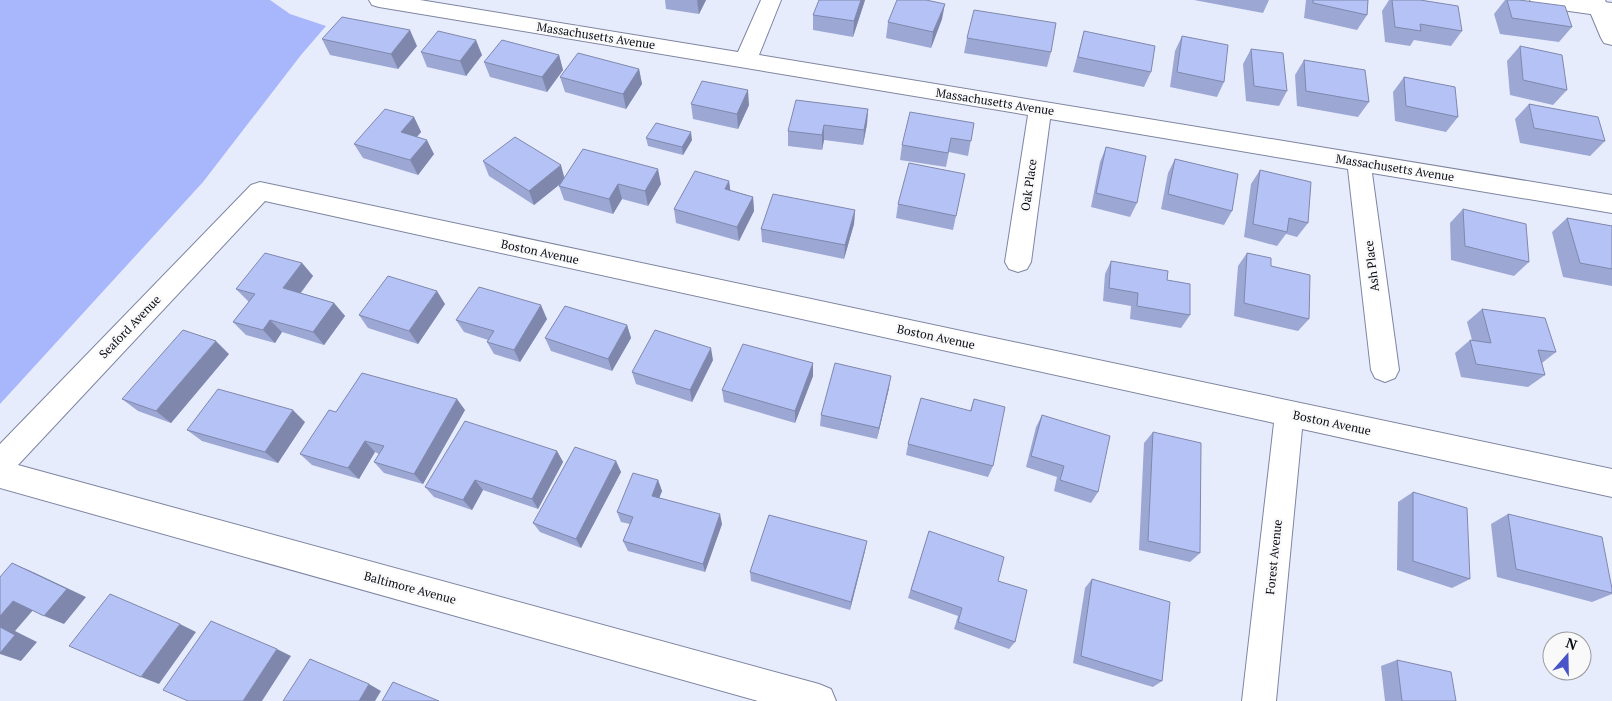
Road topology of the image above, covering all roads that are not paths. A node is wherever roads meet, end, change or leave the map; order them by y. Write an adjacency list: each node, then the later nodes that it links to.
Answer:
1 (379, 0): 6 (street, Massachusetts Avenue)
2 (771, 0): 6 (street)
3 (1540, 0): 4 (street)
4 (1602, 6): 5 (street)
5 (1612, 38)
6 (746, 60): 7 (street, Massachusetts Avenue)
7 (1040, 109): 8 (street, Massachusetts Avenue); 11 (street, Oak Place)
8 (1359, 162): 10 (street, Massachusetts Avenue); 12 (street, Ash Place)
9 (260, 191): 13 (street, Boston Avenue); 14 (street, Seaford Avenue)
10 (1612, 204)
11 (1018, 262)
12 (1385, 370)
13 (1289, 414): 16 (street, Boston Avenue); 18 (street, Forest Avenue)
14 (0, 464)
15 (0, 474): 17 (street, Baltimore Avenue)
16 (1612, 483)
17 (820, 701)
18 (1259, 701)

